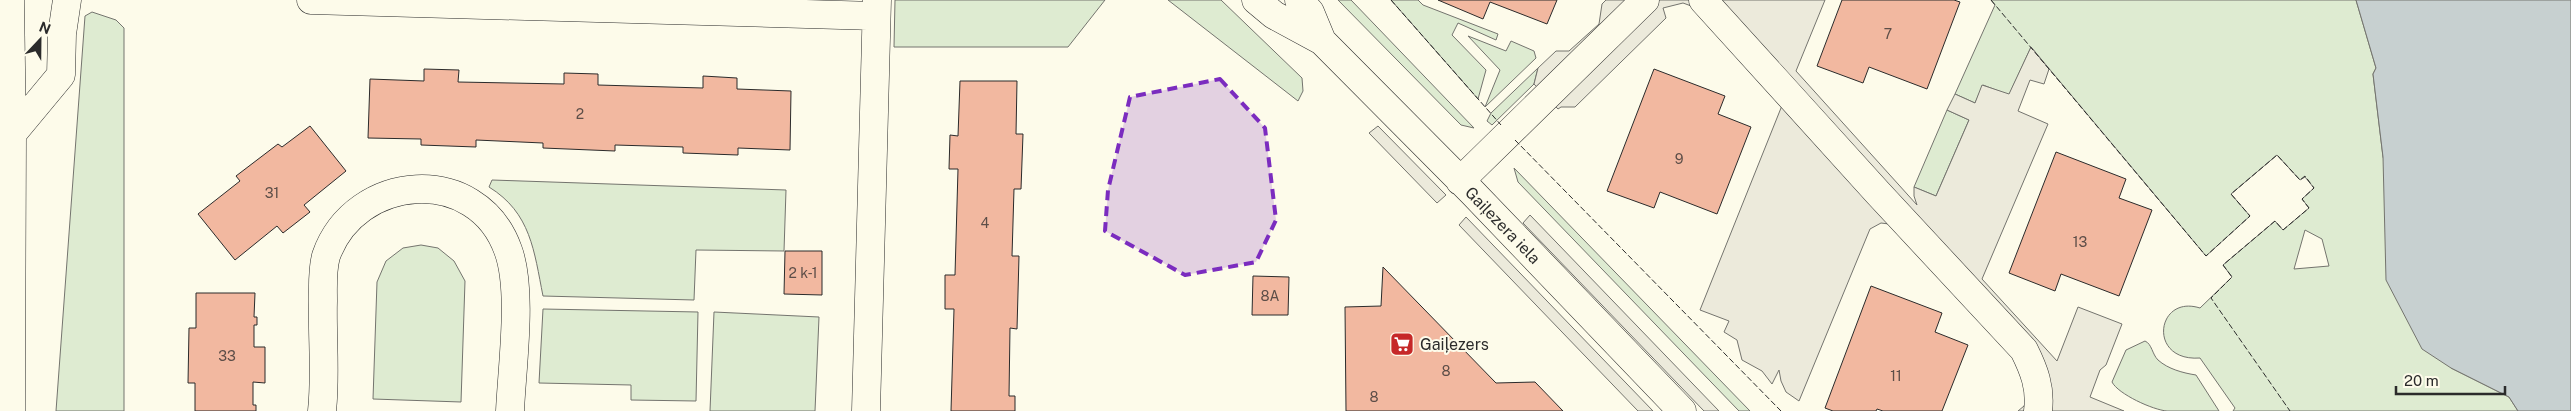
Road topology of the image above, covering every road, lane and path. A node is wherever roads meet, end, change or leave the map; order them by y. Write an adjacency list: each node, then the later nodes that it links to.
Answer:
1 (10, 0): 10 (street)
2 (68, 0): 10 (street)
3 (310, 0): 8 (street)
4 (1256, 0): 9 (street, Gaiļezera iela)
5 (1299, 0): 9 (street, Gaiļezera iela)
6 (1646, 0): 11 (street)
7 (1703, 0): 17 (street)
8 (877, 8): 15 (street)
9 (1322, 41): 11 (street, Gaiļezera iela)
10 (12, 134): 12 (street)
11 (1460, 181): 16 (street, Gaiļezera iela)
12 (11, 411)
13 (322, 411): 14 (street)
14 (510, 411)
15 (866, 411)
16 (1682, 411)
17 (2038, 411)

